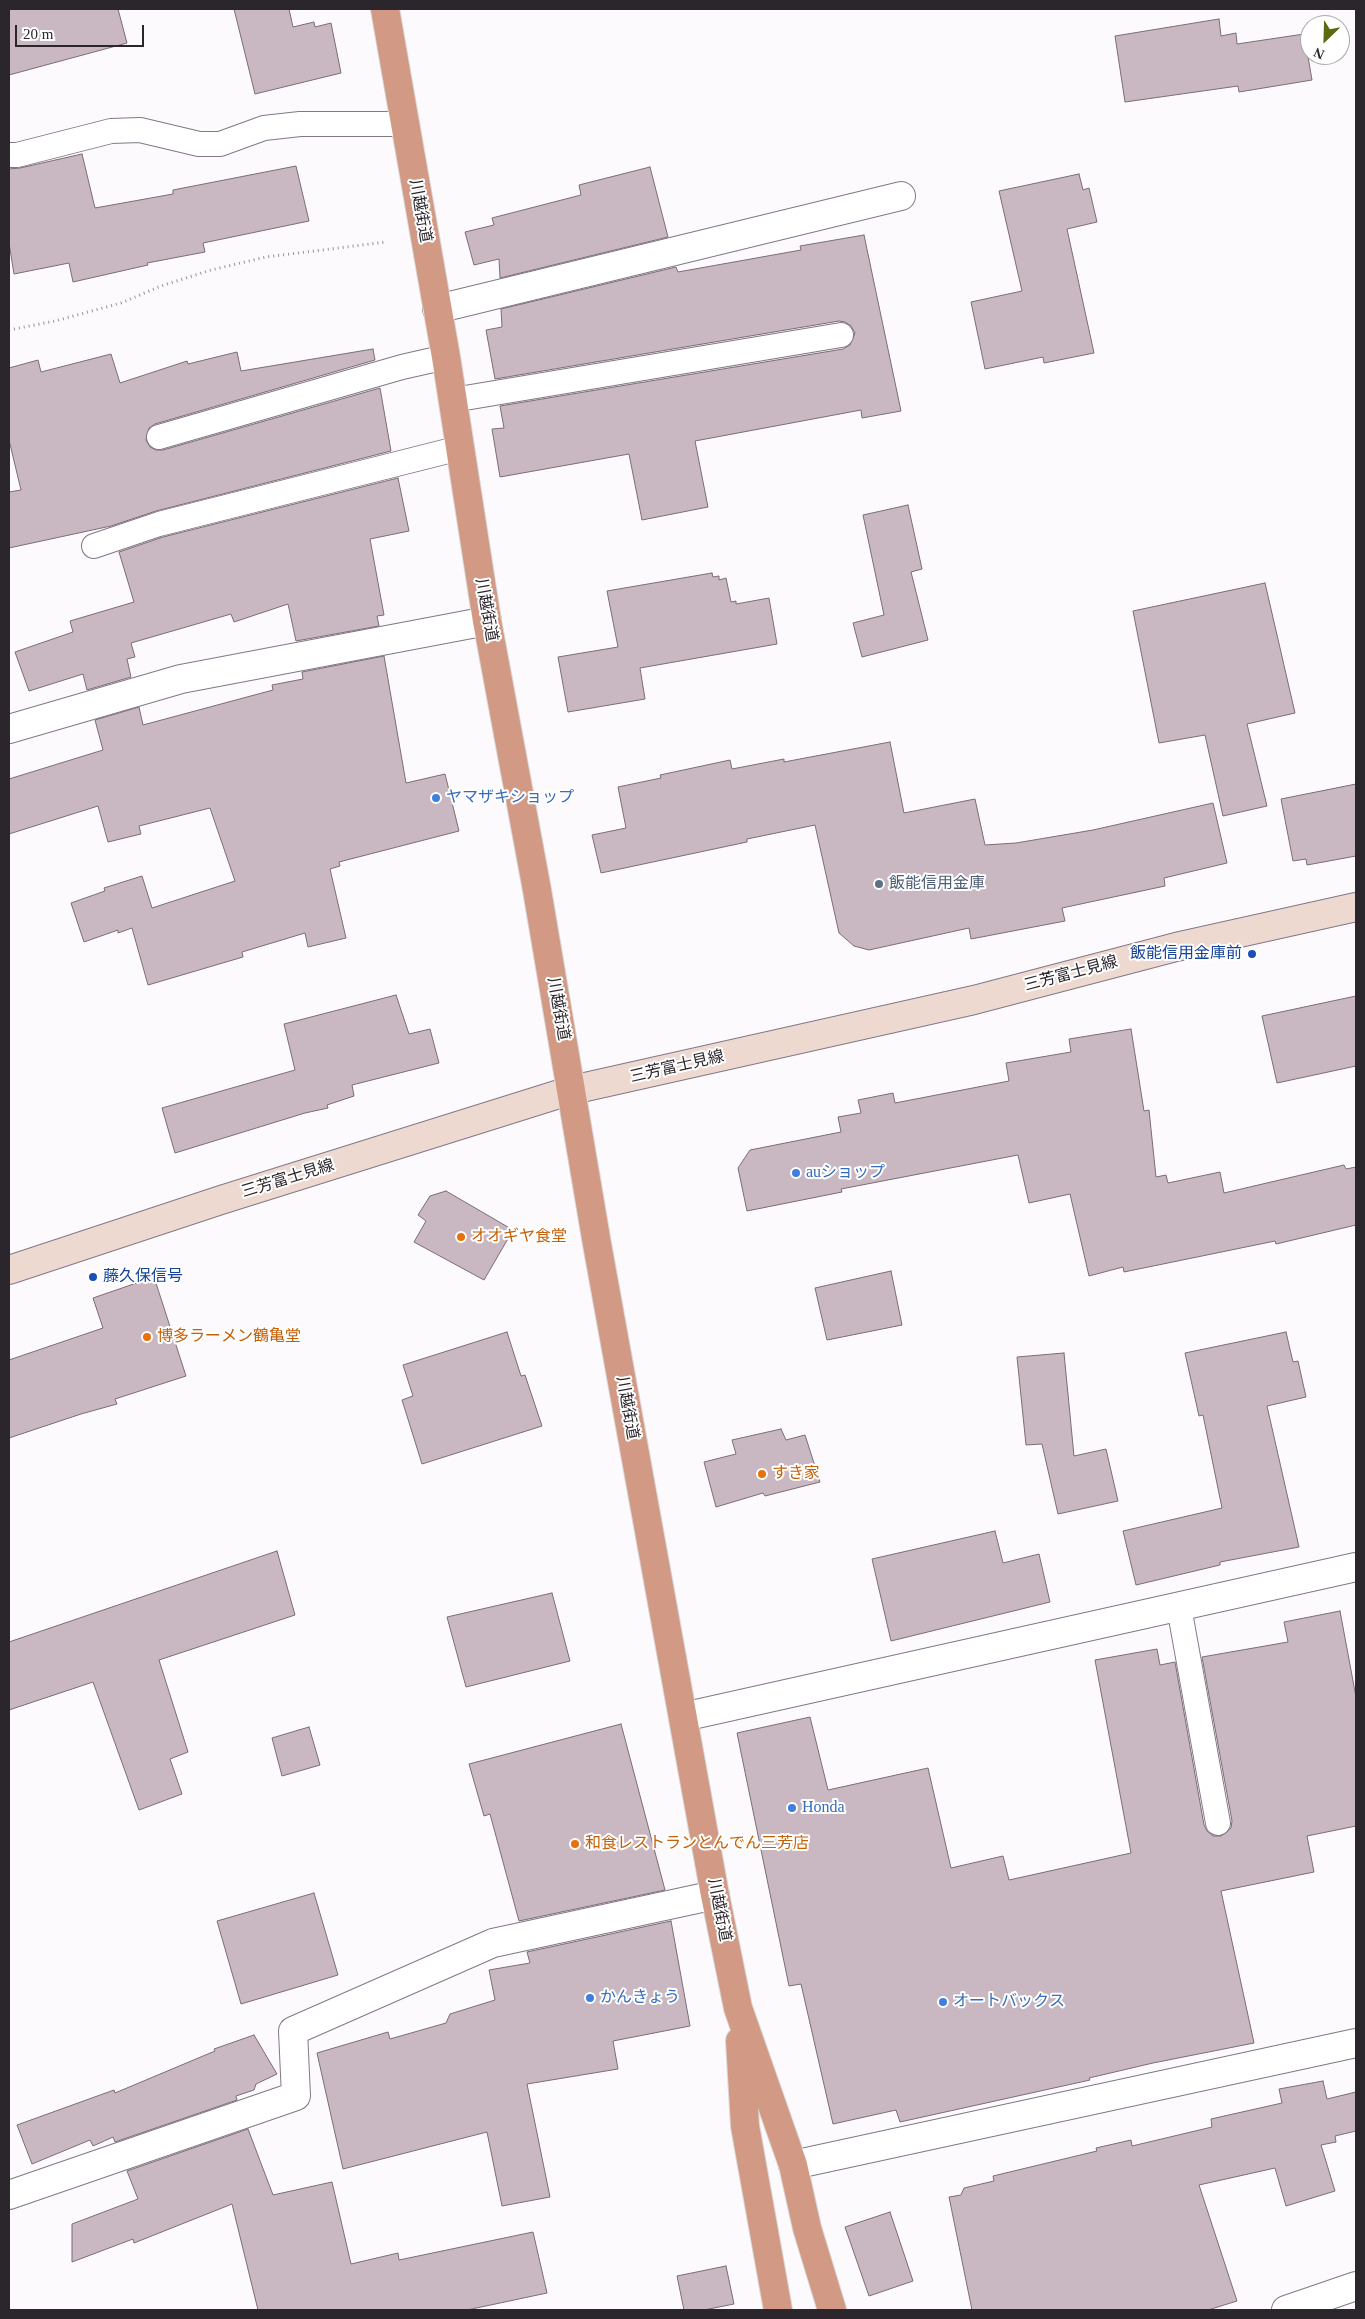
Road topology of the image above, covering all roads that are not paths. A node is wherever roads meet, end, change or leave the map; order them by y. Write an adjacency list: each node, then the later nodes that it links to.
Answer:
1 (385, 9): 2 (highway, 川越街道)
2 (405, 124): 3 (lane); 5 (highway, 川越街道)
3 (9, 155)
4 (902, 196): 5 (street)
5 (437, 309): 7 (highway, 川越街道)
6 (841, 335): 8 (lane)
7 (446, 357): 8 (highway, 川越街道); 9 (lane)
8 (453, 400): 10 (highway, 川越街道)
9 (158, 437)
10 (460, 448): 11 (lane); 12 (highway, 川越街道)
11 (94, 546)
12 (487, 621): 13 (street); 15 (highway, 川越街道)
13 (9, 728)
14 (1356, 907): 15 (main road, 三芳富士見線)
15 (572, 1090): 16 (main road, 三芳富士見線); 19 (highway, 川越街道)
16 (9, 1270)
17 (1356, 1567): 18 (street)
18 (1180, 1607): 19 (street); 20 (lane)
19 (683, 1718): 21 (highway, 川越街道)
20 (1218, 1823)
21 (715, 1895): 22 (highway, 川越街道); 25 (street)
22 (738, 2008): 24 (highway, 川越街道); 27 (highway, 川越街道)
23 (1356, 2043): 24 (street)
24 (793, 2165): 28 (highway, 川越街道)
25 (9, 2195)
26 (1356, 2286): 29 (street)
27 (778, 2310)
28 (832, 2310)
29 (1286, 2310)

